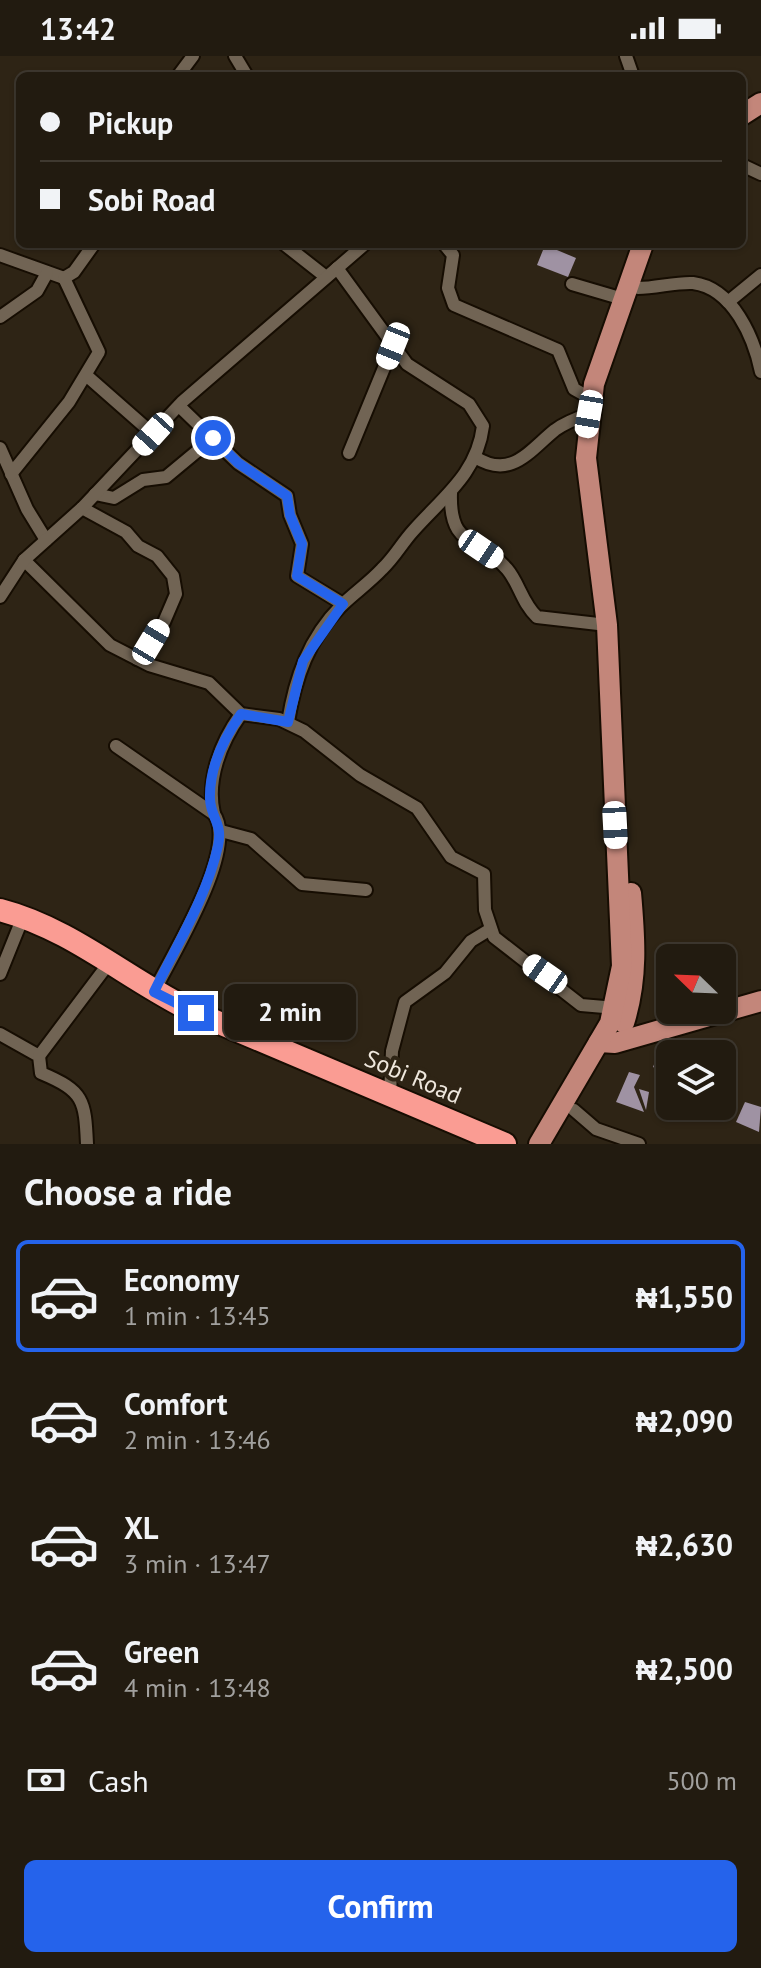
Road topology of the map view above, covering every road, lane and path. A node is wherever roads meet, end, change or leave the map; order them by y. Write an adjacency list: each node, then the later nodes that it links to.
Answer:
1 (91, 248): 12 (street)
2 (289, 248): 11 (street)
3 (360, 248): 8 (street)
4 (447, 248): 21 (street)
5 (642, 248): 14 (main road)
6 (651, 248): 14 (main road)
7 (0, 255): 9 (street)
8 (337, 268): 11 (street); 17 (street)
9 (47, 273): 12 (street); 16 (street)
10 (761, 275): 15 (street)
11 (326, 277): 20 (street)
12 (64, 278): 19 (street)
13 (572, 284): 14 (street)
14 (630, 294): 15 (street); 21 (main road); 53 (main road)
15 (728, 302): 18 (street)
16 (0, 317)
17 (393, 346): 25 (street); 26 (street)
18 (761, 372)
19 (87, 376): 22 (street); 27 (street)
20 (179, 406): 22 (street); 23 (street)
21 (590, 406): 26 (street); 35 (main road)
22 (153, 434): 29 (street)
23 (213, 438): 29 (street); 34 (street)
24 (0, 448): 27 (street)
25 (349, 453)
26 (475, 457): 28 (street)
27 (11, 474): 31 (street)
28 (451, 493): 34 (street); 35 (street)
29 (95, 494): 30 (street)
30 (82, 508): 31 (street); 36 (street)
31 (46, 540): 32 (street)
32 (24, 560): 33 (street); 36 (street)
33 (0, 597)
34 (343, 604): 38 (street)
35 (607, 625): 53 (main road)
36 (137, 659): 37 (street)
37 (241, 714): 38 (street); 40 (street)
38 (288, 722): 45 (street)
39 (116, 746): 40 (street)
40 (214, 814): 41 (street)
41 (221, 831): 42 (street); 48 (street)
42 (366, 890)
43 (0, 910): 44 (highway, Sobi Road)
44 (23, 917): 46 (highway, Sobi Road); 47 (street)
45 (489, 930): 53 (street); 56 (street)
46 (109, 963): 48 (highway, Sobi Road); 55 (street)
47 (0, 974)
48 (154, 992): 56 (highway, Sobi Road)
49 (761, 992): 50 (main road)
50 (736, 1000)
51 (756, 1007): 53 (main road)
52 (656, 1019): 53 (main road)
53 (613, 1028): 57 (main road); 60 (main road)
54 (0, 1034): 55 (street)
55 (39, 1056): 58 (street)
56 (390, 1095): 59 (highway, Sobi Road)
57 (574, 1110): 61 (main road); 62 (street)
58 (87, 1144)
59 (505, 1144)
60 (539, 1144)
61 (554, 1144)
62 (639, 1144)

